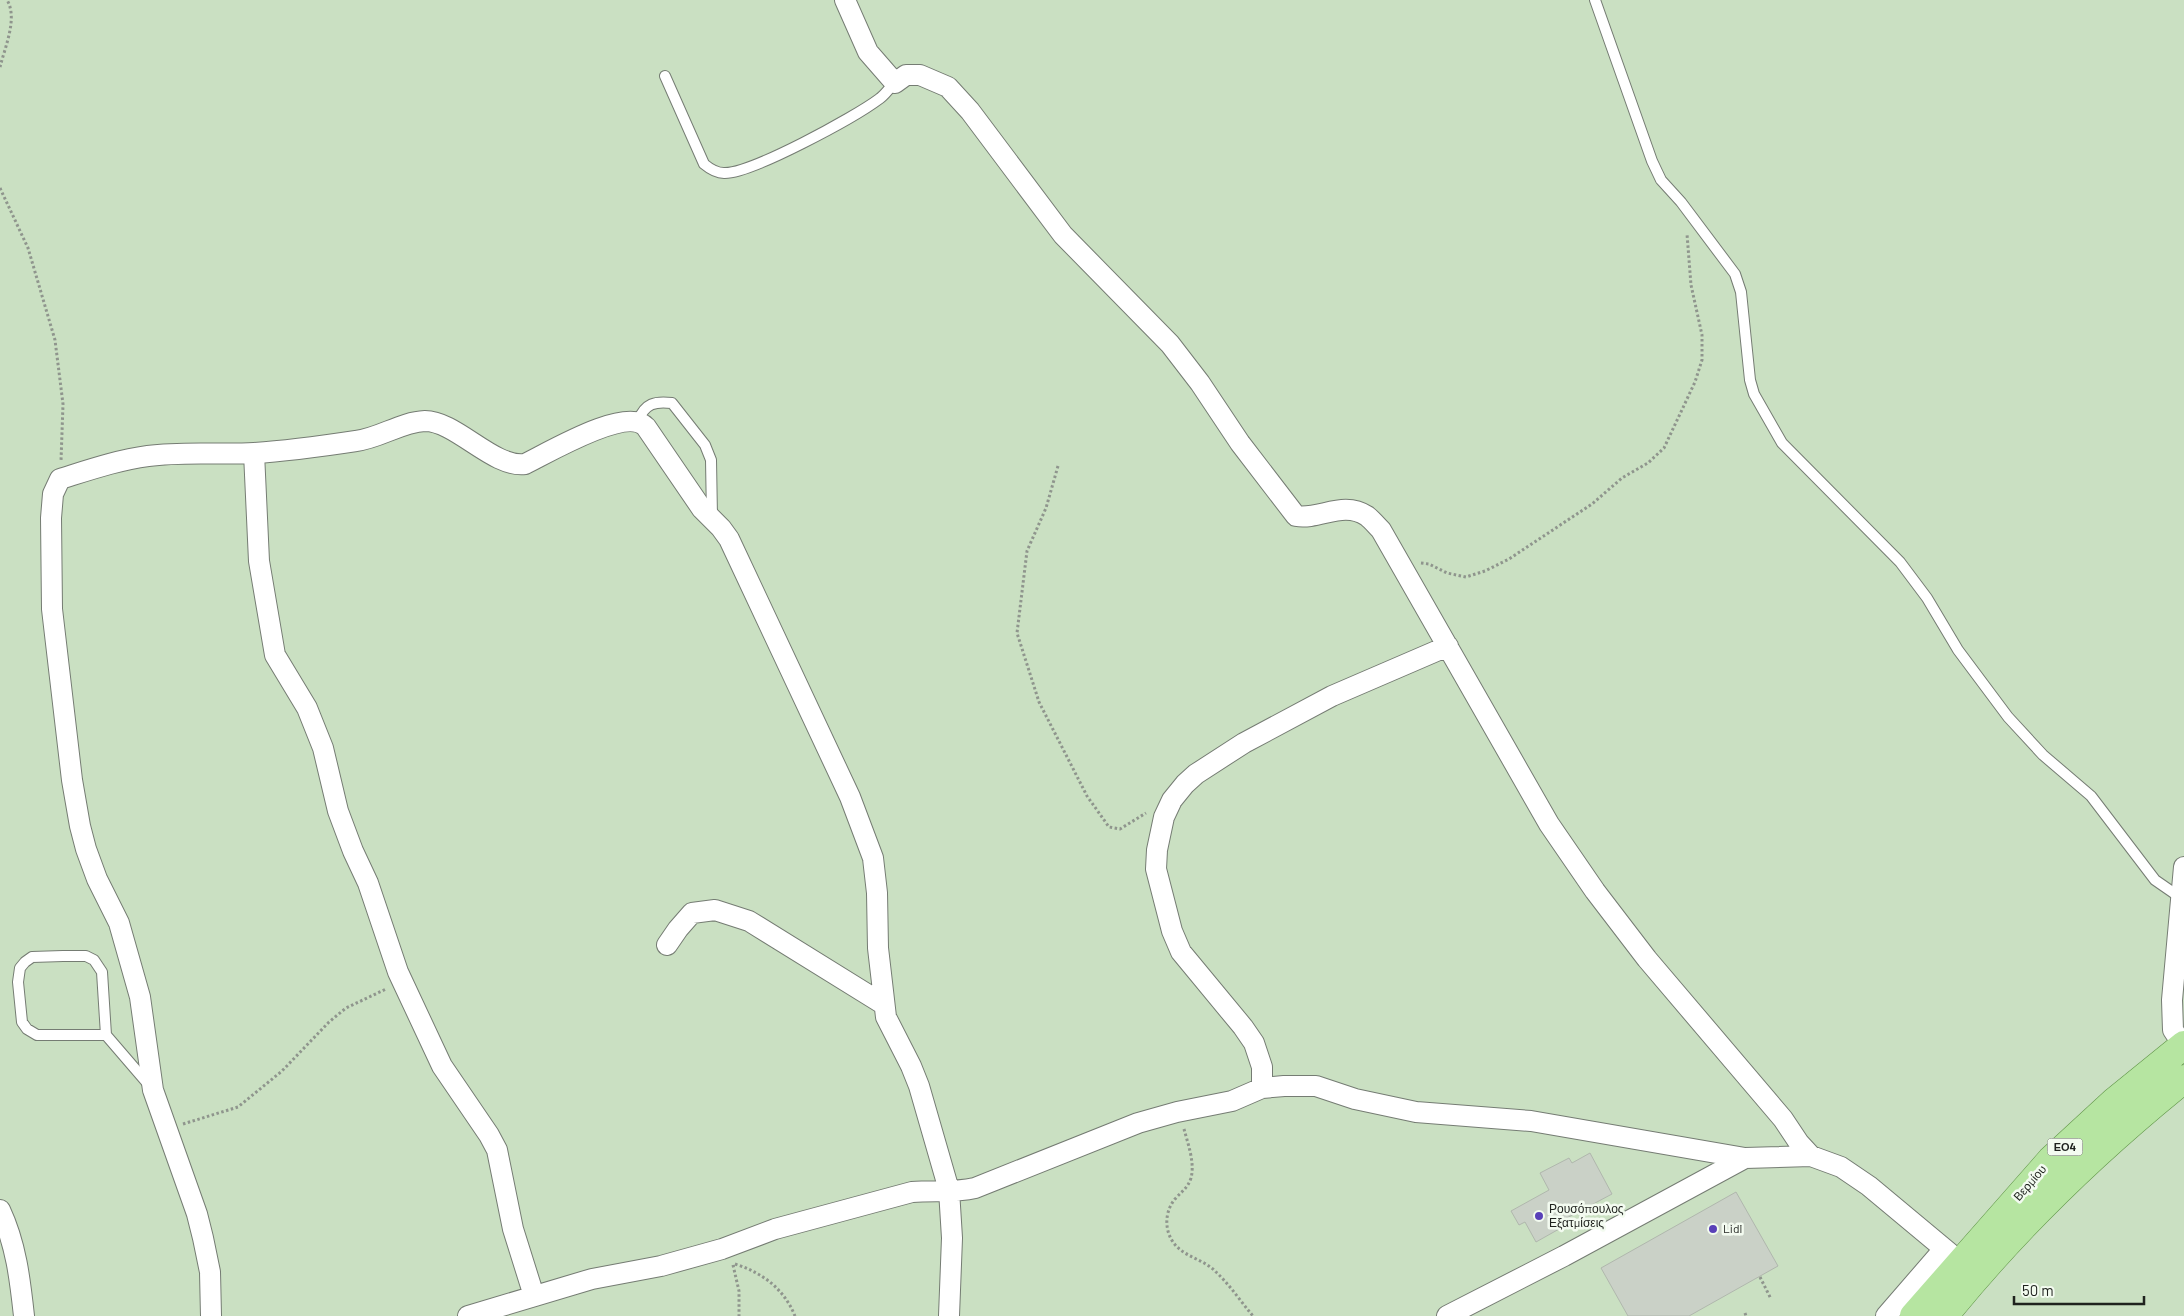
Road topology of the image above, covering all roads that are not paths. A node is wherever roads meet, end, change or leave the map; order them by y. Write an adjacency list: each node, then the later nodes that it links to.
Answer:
1 (845, 0): 4 (street)
2 (1596, 0): 10 (lane)
3 (664, 76): 4 (lane)
4 (894, 83): 8 (street)
5 (638, 420): 6 (street); 7 (street); 7 (lane)
6 (254, 453): 17 (street); 23 (street)
7 (712, 518): 12 (street)
8 (1448, 646): 16 (street); 18 (street)
9 (2184, 867): 10 (street)
10 (2181, 898): 14 (street)
11 (667, 946): 12 (street)
12 (883, 1004): 20 (street)
13 (106, 1035): 13 (lane); 17 (lane)
14 (2183, 1045): 22 (main road, Βερμίου / ΕΟ4)
15 (2184, 1079): 22 (main road, Βερμίου / ΕΟ4)
16 (1262, 1088): 19 (street); 20 (street)
17 (153, 1090): 26 (street)
18 (1811, 1156): 19 (street); 22 (street)
19 (1745, 1158): 24 (street)
20 (949, 1190): 23 (street); 28 (street)
21 (0, 1210): 25 (street)
22 (1961, 1263): 29 (street, Βερμίου); 30 (main road, Βερμίου / ΕΟ4); 31 (main road, Βερμίου / ΕΟ4)
23 (534, 1296): 27 (street)
24 (1454, 1315)
25 (24, 1316)
26 (210, 1316)
27 (468, 1316)
28 (949, 1316)
29 (1886, 1316)
30 (1914, 1316)
31 (1944, 1316)

